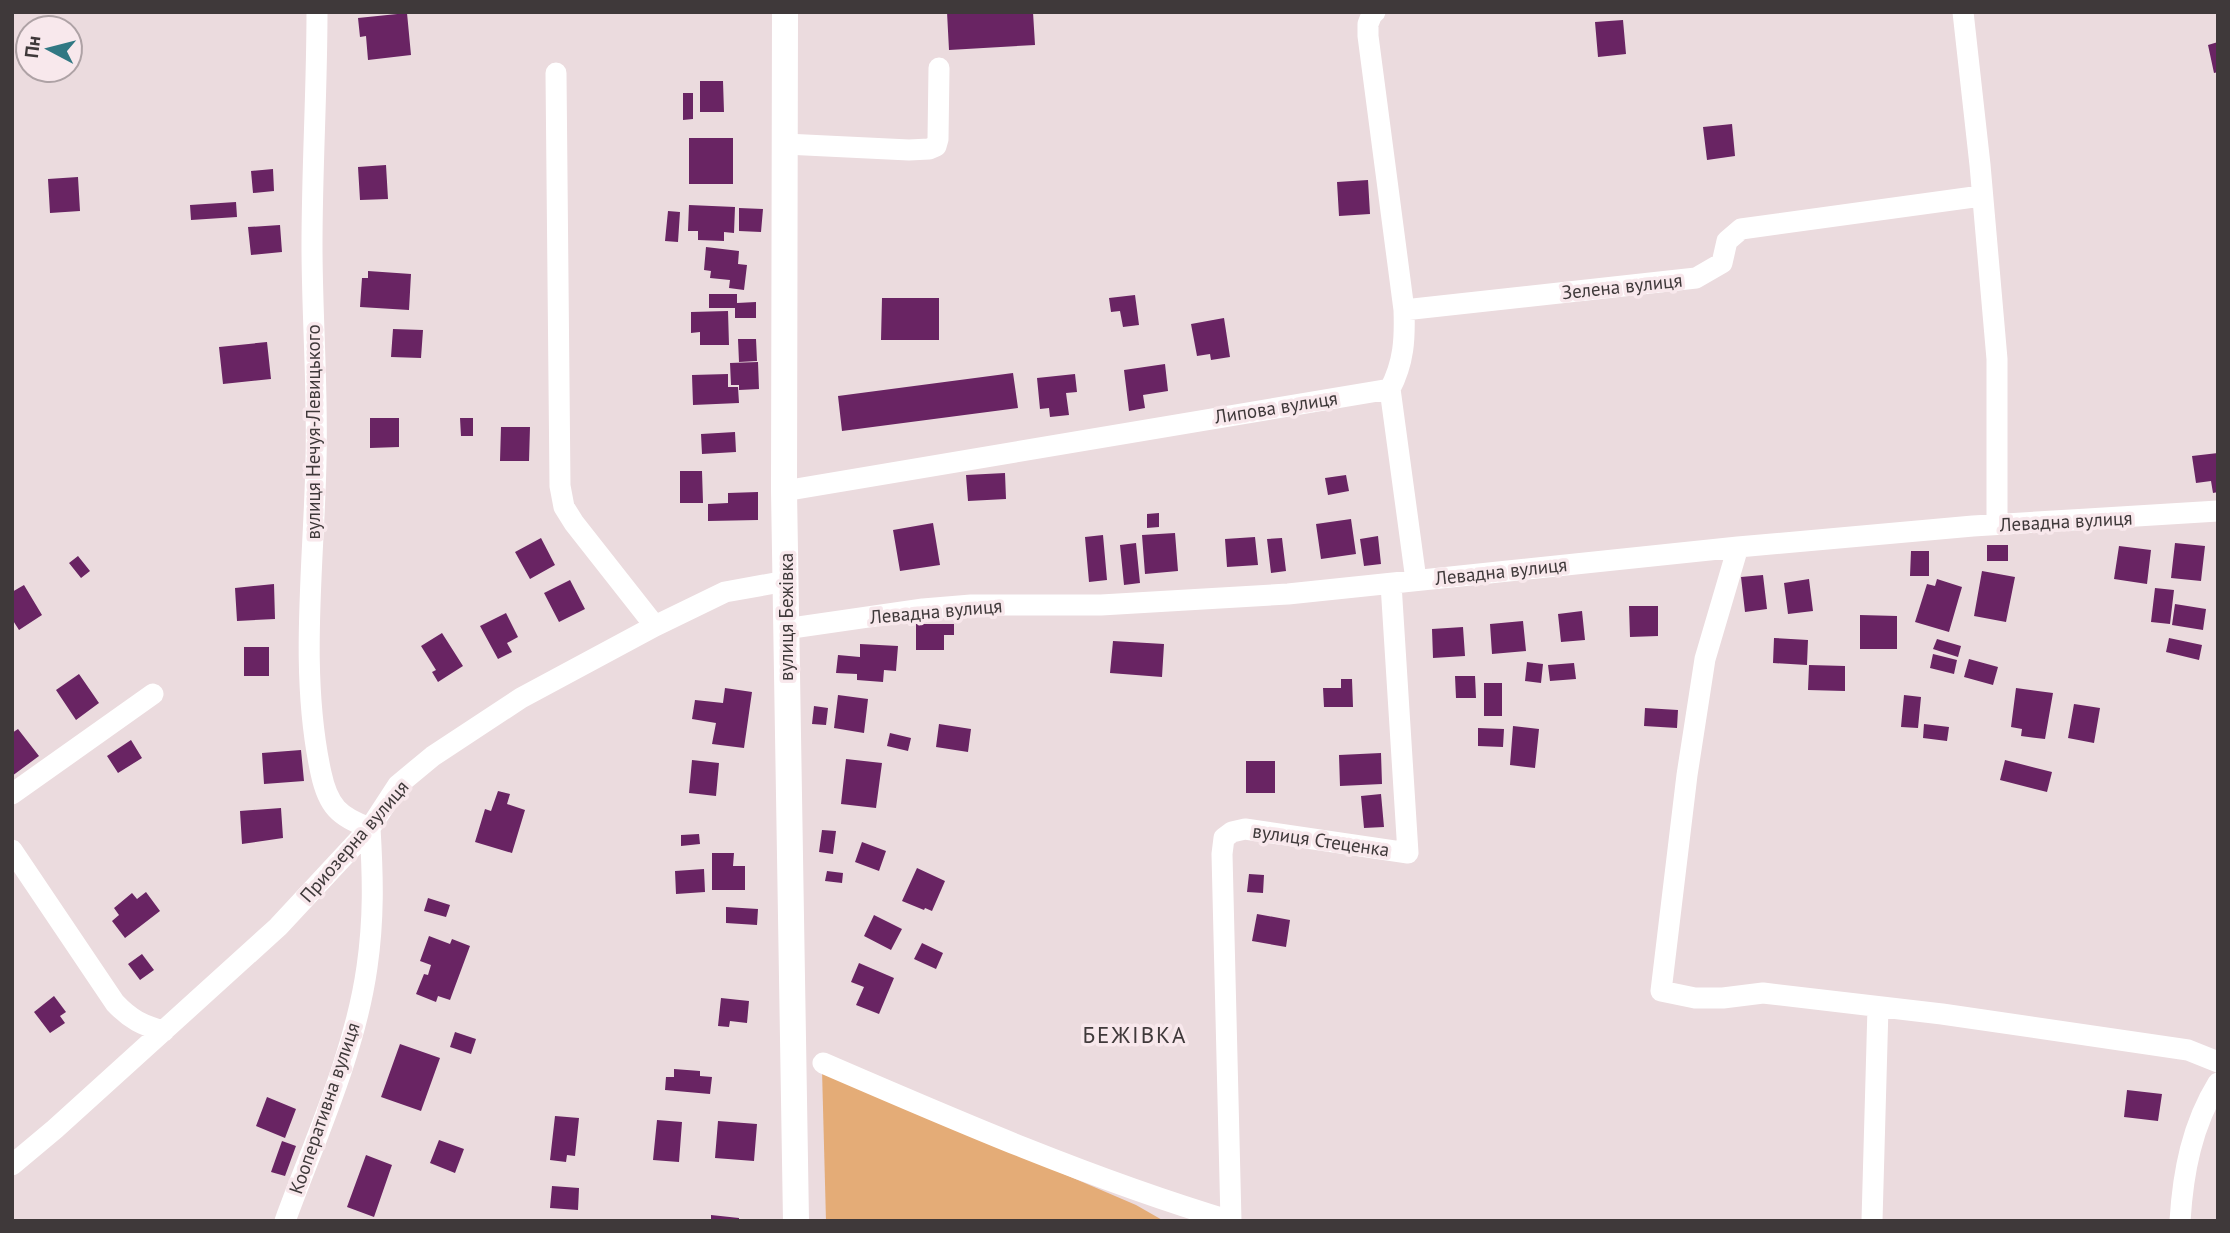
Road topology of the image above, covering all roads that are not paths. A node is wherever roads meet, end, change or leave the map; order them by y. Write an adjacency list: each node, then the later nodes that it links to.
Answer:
1 (317, 12): 22 (street, вулиця Нечуя-Левицького)
2 (785, 12): 7 (main road, вулиця Бежівка)
3 (1376, 12): 9 (street)
4 (1963, 12): 8 (street)
5 (939, 68): 7 (street)
6 (556, 73): 18 (street)
7 (785, 144): 11 (main road, вулиця Бежівка)
8 (1982, 196): 9 (street, Зелена вулиця); 13 (street)
9 (1404, 310): 10 (street)
10 (1390, 388): 11 (street, Липова вулиця); 15 (street)
11 (783, 491): 16 (main road, вулиця Бежівка)
12 (2218, 511): 13 (street, Левадна вулиця)
13 (1997, 524): 14 (street, Левадна вулиця)
14 (1738, 547): 15 (street, Левадна вулиця); 24 (street)
15 (1416, 580): 17 (street, Левадна вулиця)
16 (786, 581): 18 (street, Приозерна вулиця); 19 (main road, вулиця Бежівка)
17 (1391, 584): 19 (street, Левадна вулиця); 30 (street, вулиця Стеценка)
18 (655, 626): 22 (street, Приозерна вулиця)
19 (785, 629): 32 (main road, вулиця Бежівка)
20 (153, 694): 21 (street)
21 (12, 794)
22 (370, 828): 25 (street, Приозерна вулиця); 31 (street, Кооперативна вулиця)
23 (12, 850): 25 (street)
24 (1878, 1007): 26 (street); 33 (street)
25 (164, 1031): 29 (street, Приозерна вулиця)
26 (2218, 1062)
27 (823, 1063): 30 (street)
28 (2218, 1083): 34 (street)
29 (12, 1165)
30 (1222, 1219)
31 (285, 1221)
32 (796, 1221)
33 (1872, 1221)
34 (2180, 1221)

